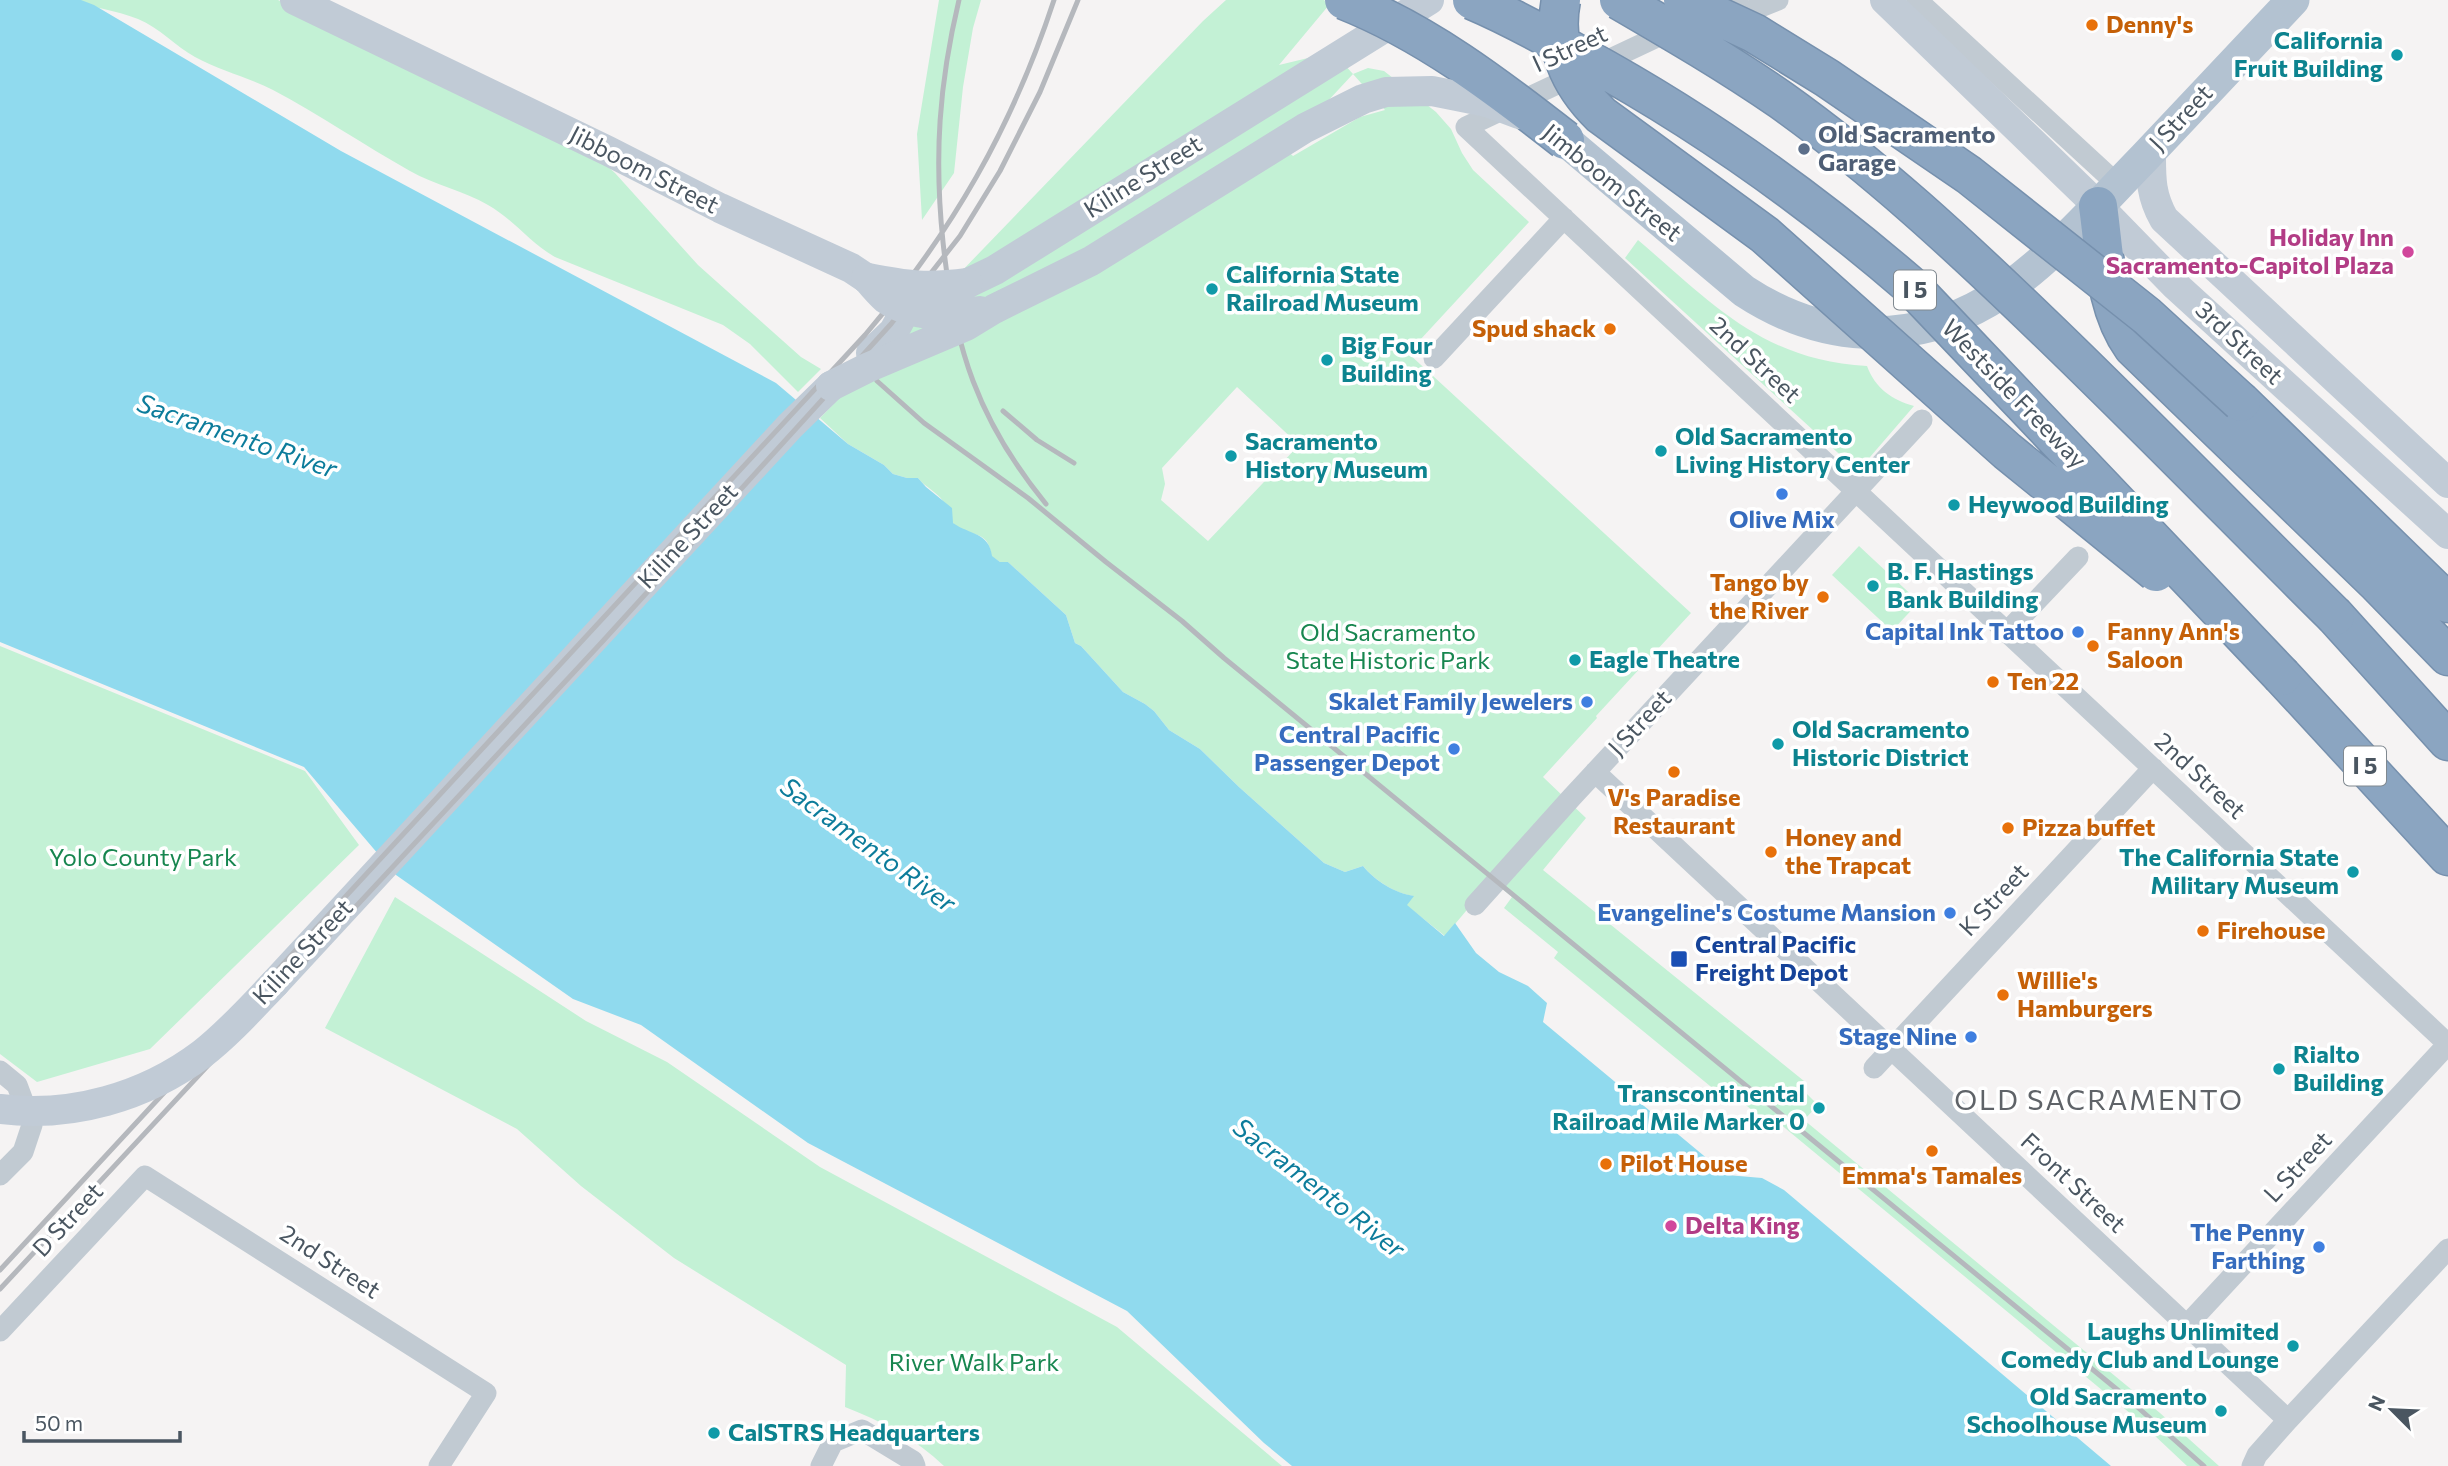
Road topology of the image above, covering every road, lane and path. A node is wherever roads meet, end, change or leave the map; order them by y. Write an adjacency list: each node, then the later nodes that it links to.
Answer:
1 (295, 0): 18 (main road, Jibboom Street)
2 (1344, 0): 14 (highway, bridge)
3 (1429, 0): 19 (main road, Kiline Street)
4 (1472, 0): 32 (highway, Westside Freeway / I 5, bridge)
5 (1561, 0): 32 (highway, bridge)
6 (1619, 0): 33 (highway, I 5, bridge)
7 (1737, 0): 12 (street, I Street)
8 (1779, 0): 12 (street, I Street)
9 (1885, 0): 16 (main road, 3rd Street)
10 (1917, 0): 16 (street, 3rd Street)
11 (2293, 0): 15 (main road, J Street)
12 (1689, 10): 13 (street, I Street); 29 (highway, bridge)
13 (1466, 127): 17 (street, 2nd Street)
14 (1565, 140): 16 (main road, Jimboom Street); 21 (main road, Jimboom Street, bridge)
15 (2151, 150): 16 (main road, J Street); 25 (main road, 3rd Street)
16 (2108, 195): 27 (main road, 3rd Street); 31 (highway)
17 (1564, 218): 22 (street); 26 (street, 2nd Street)
18 (866, 278): 19 (main road, bridge); 20 (main road, Jibboom Street, bridge)
19 (968, 283): 20 (main road, Kiline Street, bridge)
20 (906, 309): 21 (main road, Jibboom Street, bridge); 23 (main road, Kiline Street, bridge)
21 (994, 309): 23 (main road, bridge)
22 (1434, 358)
23 (831, 386): 42 (main road, Kiline Street, bridge)
24 (1922, 421): 26 (street, J Street)
25 (2448, 483)
26 (1857, 491): 30 (street, 2nd Street); 35 (street, J Street)
27 (2448, 534)
28 (2078, 557): 30 (street)
29 (2448, 603)
30 (2007, 632): 34 (street, 2nd Street)
31 (2448, 656)
32 (2282, 676): 36 (highway, Westside Freeway / I 5)
33 (2448, 741)
34 (2153, 768): 38 (street, 2nd Street); 39 (street, K Street)
35 (1595, 772): 37 (street, J Street); 39 (street, Front Street)
36 (2448, 856)
37 (1475, 905)
38 (2448, 1044): 46 (street, L Street)
39 (1892, 1049): 40 (street, K Street); 46 (street, Front Street)
40 (1874, 1068)
41 (0, 1071): 43 (street)
42 (0, 1109)
43 (0, 1175)
44 (145, 1176): 47 (street, D Street); 49 (street, 2nd Street)
45 (2448, 1249): 48 (street)
46 (2187, 1325): 48 (street, Front Street)
47 (0, 1331)
48 (2288, 1420): 52 (street)
49 (439, 1466)
50 (821, 1466): 51 (street)
51 (915, 1466)
52 (2252, 1466)

